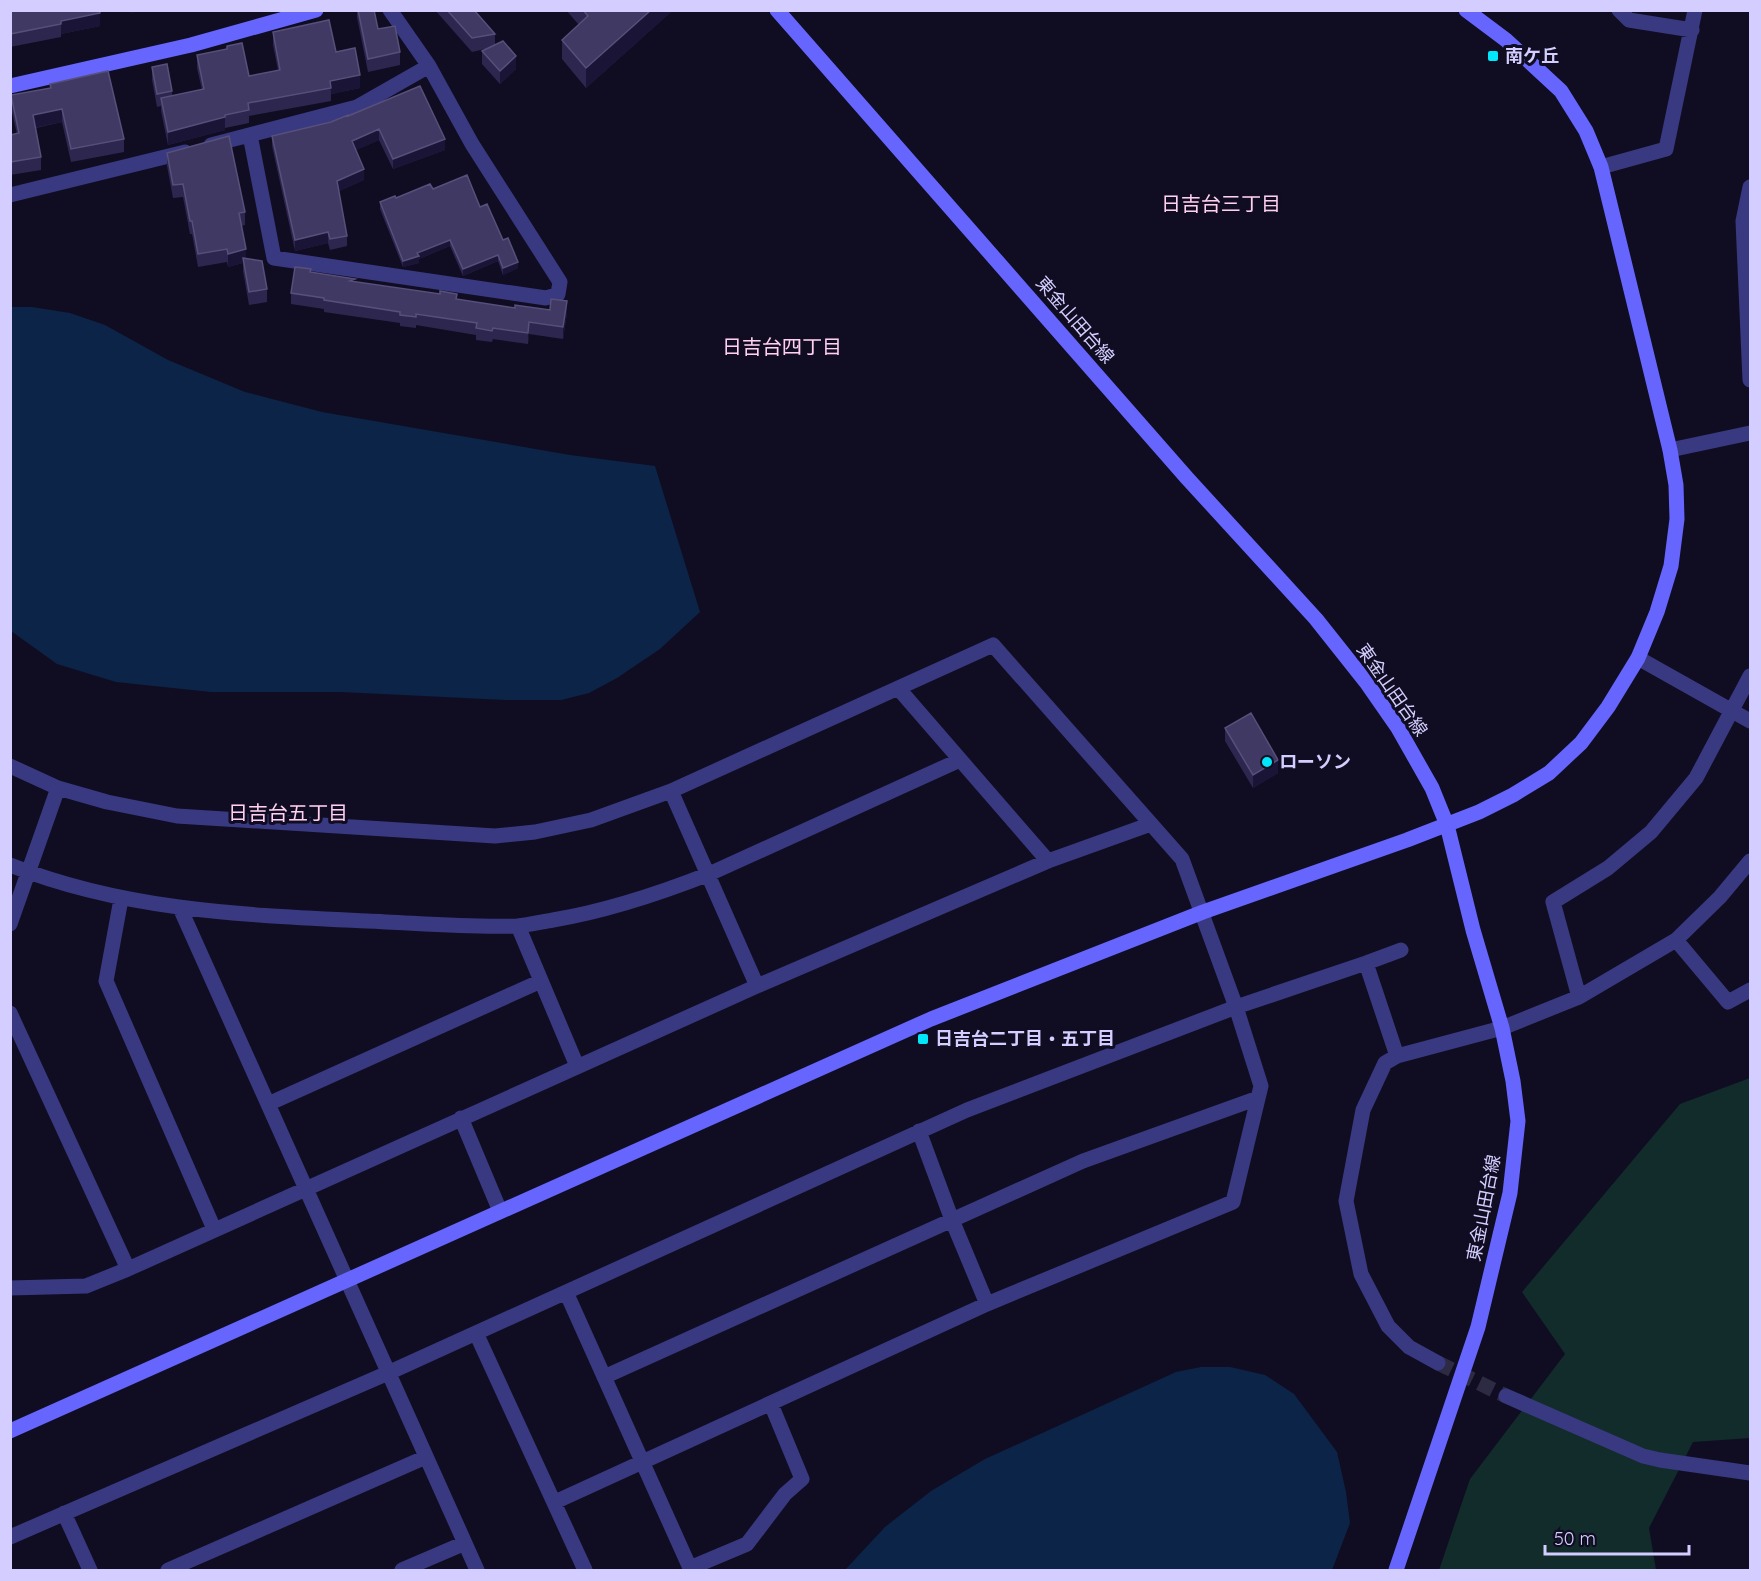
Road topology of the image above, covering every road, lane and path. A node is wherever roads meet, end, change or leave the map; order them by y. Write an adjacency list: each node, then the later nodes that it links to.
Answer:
1 (316, 10): 9 (street)
2 (390, 10): 8 (street)
3 (777, 10): 27 (street, 東金山田台線)
4 (1466, 10): 11 (street)
5 (1619, 10): 7 (street)
6 (1695, 10): 7 (street)
7 (1692, 30): 11 (street)
8 (429, 66): 10 (street); 10 (street)
9 (10, 86)
10 (250, 135): 13 (street)
11 (1601, 167): 16 (street)
12 (1750, 187): 14 (street)
13 (10, 195)
14 (1750, 380)
15 (1750, 433): 16 (street)
16 (1670, 450): 17 (street)
17 (1638, 658): 20 (street); 27 (street)
18 (1750, 676): 20 (street)
19 (898, 688): 22 (street); 25 (street); 26 (street)
20 (1733, 712): 21 (street); 44 (street)
21 (1750, 721)
22 (960, 760): 28 (street); 32 (street)
23 (10, 766): 24 (street)
24 (58, 788): 25 (street); 31 (street)
25 (671, 790): 32 (street)
26 (1151, 824): 28 (street); 35 (street)
27 (1447, 825): 35 (street); 47 (street, 東金山田台線)
28 (1048, 861): 42 (street)
29 (1750, 861): 38 (street)
30 (10, 865): 31 (street)
31 (29, 872): 33 (street); 36 (street)
32 (709, 874): 37 (street); 42 (street)
33 (121, 899): 34 (street); 57 (street)
34 (180, 908): 37 (street); 51 (street)
35 (1203, 912): 45 (street); 55 (street)
36 (10, 924)
37 (518, 926): 41 (street)
38 (1676, 940): 43 (street); 44 (street)
39 (1401, 950): 40 (street)
40 (1366, 963): 45 (street); 48 (street)
41 (541, 981): 49 (street); 51 (street)
42 (757, 986): 49 (street)
43 (1750, 990)
44 (1579, 997): 47 (street)
45 (1236, 1007): 50 (street); 53 (street)
46 (10, 1013): 58 (street)
47 (1502, 1028): 48 (street); 82 (street, 東金山田台線)
48 (1397, 1056): 64 (street)
49 (577, 1066): 52 (street)
50 (1258, 1098): 56 (street); 62 (street)
51 (268, 1104): 54 (street)
52 (461, 1118): 54 (street); 55 (street)
53 (919, 1131): 56 (street); 61 (street)
54 (306, 1189): 57 (street); 59 (street)
55 (500, 1211): 59 (street)
56 (952, 1220): 62 (street); 66 (street)
57 (214, 1229): 58 (street)
58 (128, 1269): 60 (street)
59 (347, 1281): 65 (street); 69 (street)
60 (10, 1288)
61 (566, 1292): 63 (street); 66 (street)
62 (987, 1304): 68 (street)
63 (476, 1333): 65 (street); 73 (street)
64 (1438, 1363)
65 (388, 1373): 70 (street); 74 (street)
66 (604, 1377): 71 (street)
67 (1506, 1396): 72 (street)
68 (771, 1404): 71 (street); 71 (street)
69 (10, 1431)
70 (426, 1457): 76 (street); 78 (street)
71 (642, 1462): 73 (street)
72 (1750, 1473)
73 (555, 1502): 81 (street)
74 (64, 1513): 75 (street); 77 (street)
75 (10, 1538)
76 (465, 1543): 79 (street); 80 (street)
77 (90, 1570)
78 (168, 1570)
79 (402, 1570)
80 (477, 1570)
81 (585, 1570)
82 (1396, 1570)

